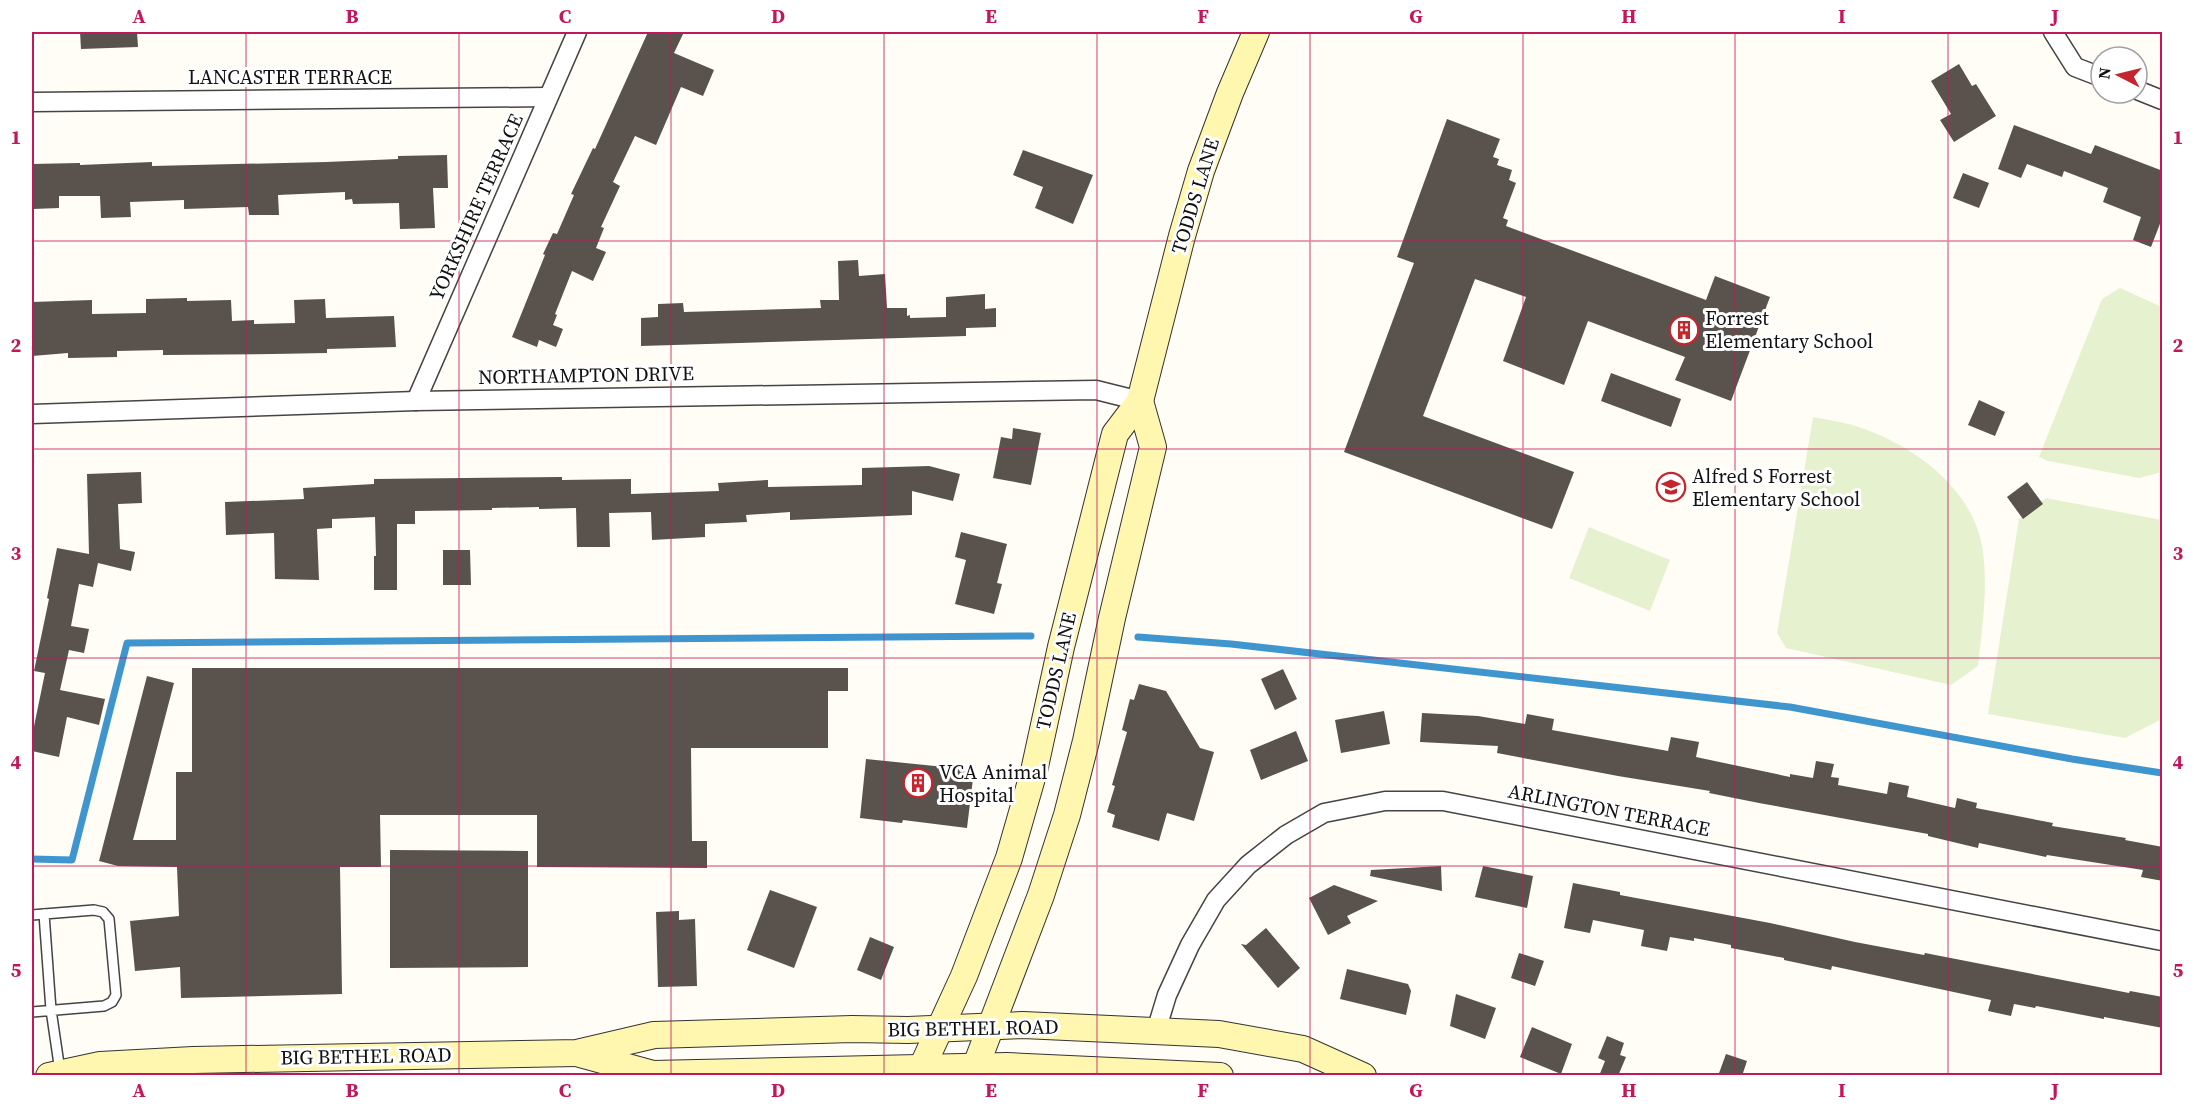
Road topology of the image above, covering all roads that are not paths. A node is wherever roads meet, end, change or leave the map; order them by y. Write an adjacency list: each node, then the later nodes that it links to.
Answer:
1 (577, 32): 5 (street, YORKSHIRE TERRACE)
2 (1256, 32): 8 (main road, TODDS LANE)
3 (2053, 32): 4 (street)
4 (2089, 72)
5 (548, 97): 6 (street, LANCASTER TERRACE); 7 (street, YORKSHIRE TERRACE)
6 (32, 102)
7 (416, 400): 8 (street, NORTHAMPTON DRIVE); 9 (street, NORTHAMPTON DRIVE)
8 (1140, 401): 15 (main road, TODDS LANE); 16 (main road, TODDS LANE)
9 (32, 414)
10 (44, 914): 11 (lane); 13 (lane); 13 (lane)
11 (32, 915)
12 (2163, 941): 17 (street, ARLINGTON TERRACE)
13 (51, 1010): 14 (lane); 21 (lane)
14 (32, 1012)
15 (991, 1026): 16 (main road, BIG BETHEL ROAD); 17 (main road, BIG BETHEL ROAD); 19 (main road, TODDS LANE)
16 (940, 1029): 18 (main road, BIG BETHEL ROAD); 20 (main road, TODDS LANE)
17 (1156, 1031): 23 (main road, BIG BETHEL ROAD)
18 (577, 1053): 20 (main road, BIG BETHEL ROAD); 21 (main road, BIG BETHEL ROAD)
19 (974, 1071): 20 (main road, BIG BETHEL ROAD); 22 (main road, BIG BETHEL ROAD)
20 (920, 1072)
21 (54, 1074)
22 (1220, 1076)
23 (1363, 1076)

